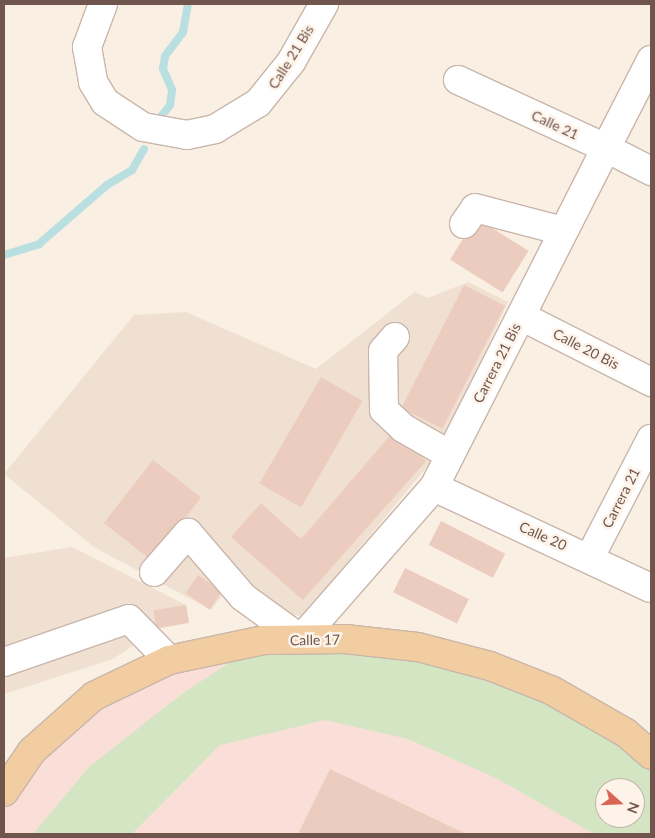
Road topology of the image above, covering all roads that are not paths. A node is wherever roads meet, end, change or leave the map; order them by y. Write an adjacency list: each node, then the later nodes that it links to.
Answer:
1 (103, 4): 2 (street, Calle 21 Bis)
2 (324, 4)
3 (651, 60): 5 (street, Carrera 21 Bis)
4 (458, 80): 5 (street, Calle 21)
5 (606, 148): 6 (street, Calle 21); 8 (street, Carrera 21 Bis)
6 (651, 170)
7 (464, 224): 8 (street)
8 (564, 231): 9 (street, Carrera 21 Bis)
9 (521, 316): 11 (street, Calle 20 Bis); 13 (street, Carrera 21 Bis)
10 (395, 337): 13 (street)
11 (651, 382)
12 (651, 439): 15 (street, Carrera 21)
13 (450, 456): 14 (street, Carrera 21 Bis)
14 (434, 487): 15 (street, Calle 20); 18 (street, Carrera 21 Bis)
15 (590, 557): 17 (street, Calle 20)
16 (154, 572): 18 (street)
17 (651, 588)
18 (301, 639): 19 (main road, Calle 17); 21 (main road, Calle 17)
19 (169, 660): 20 (street); 22 (main road, Calle 17)
20 (4, 662)
21 (651, 755)
22 (4, 792)

